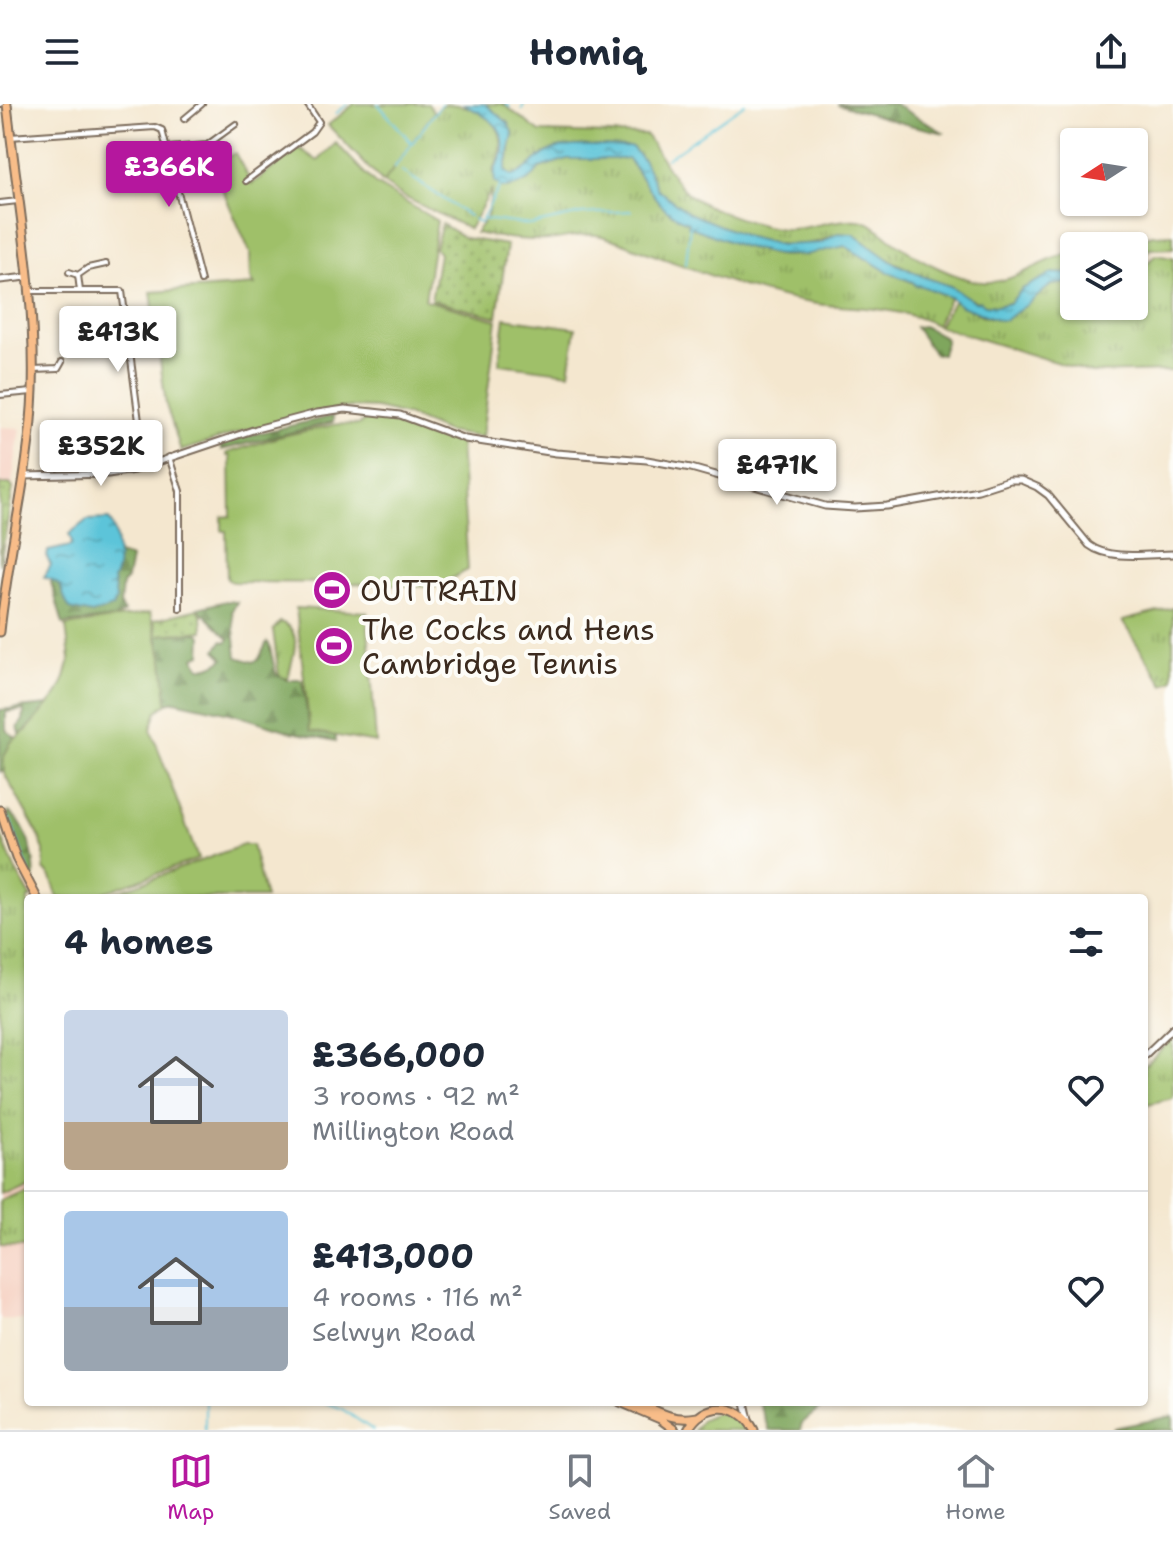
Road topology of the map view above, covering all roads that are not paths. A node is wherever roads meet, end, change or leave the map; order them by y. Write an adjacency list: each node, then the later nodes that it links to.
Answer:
1 (7, 104): 6 (main road)
2 (202, 104): 4 (street)
3 (307, 104): 8 (street)
4 (184, 119)
5 (236, 124): 7 (street)
6 (10, 137): 7 (street); 9 (main road)
7 (168, 148): 16 (street)
8 (246, 181)
9 (18, 201): 10 (street); 14 (main road)
10 (0, 203)
11 (106, 264): 13 (street)
12 (69, 272): 13 (street)
13 (78, 275): 18 (street)
14 (27, 277): 15 (street); 17 (main road)
15 (0, 280)
16 (201, 281)
17 (28, 291): 18 (street); 20 (main road)
18 (80, 291): 24 (street)
19 (62, 362): 20 (street)
20 (33, 370): 21 (main road)
21 (32, 392): 22 (street); 25 (main road)
22 (0, 395)
23 (169, 457): 24 (street); 26 (street); 27 (street)
24 (149, 466): 25 (street)
25 (20, 478): 28 (main road)
26 (1173, 554)
27 (180, 609)
28 (1, 616): 29 (main road)
29 (0, 632)
30 (0, 810): 31 (main road)
31 (35, 894)
32 (1173, 1028): 33 (street)
33 (1148, 1052)
34 (629, 1406): 41 (main road)
35 (646, 1406): 39 (main road)
36 (718, 1406): 38 (street)
37 (746, 1406): 40 (street)
38 (714, 1408): 39 (main road); 40 (main road)
39 (699, 1416): 42 (main road)
40 (752, 1427)
41 (675, 1430)
42 (688, 1430)

